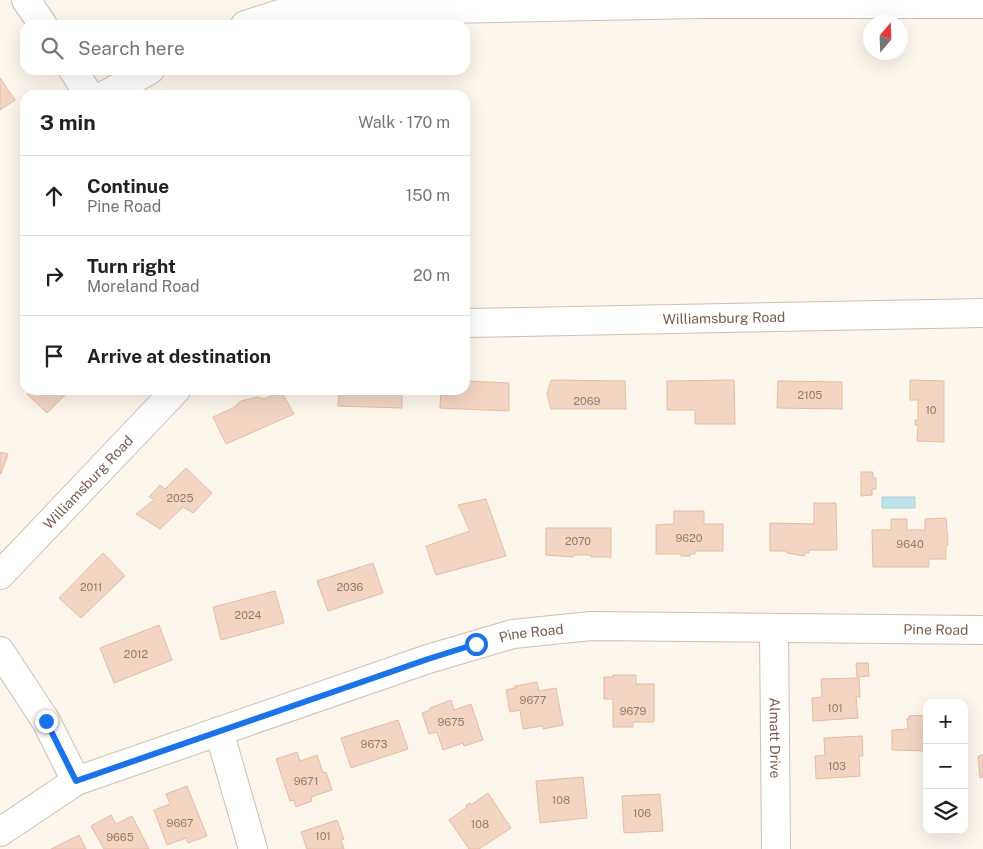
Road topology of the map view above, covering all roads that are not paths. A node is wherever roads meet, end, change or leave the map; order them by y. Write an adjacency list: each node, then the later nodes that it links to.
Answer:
1 (26, 0): 4 (street)
2 (699, 2): 3 (street); 5 (street)
3 (983, 4)
4 (40, 20)
5 (261, 20)
6 (76, 75): 8 (street)
7 (141, 75): 9 (street)
8 (86, 90)
9 (114, 90)
10 (983, 313): 11 (street, Williamsburg Road)
11 (470, 323)
12 (171, 395): 13 (street, Williamsburg Road)
13 (0, 575)
14 (774, 628): 15 (street, Pine Road); 18 (street, Pine Road); 22 (street, Almatt Drive)
15 (983, 630)
16 (0, 651): 17 (street)
17 (11, 685): 19 (street)
18 (219, 731): 19 (street, Pine Road); 21 (street)
19 (76, 781): 20 (street, Pine Road)
20 (0, 832)
21 (253, 849)
22 (776, 849)

